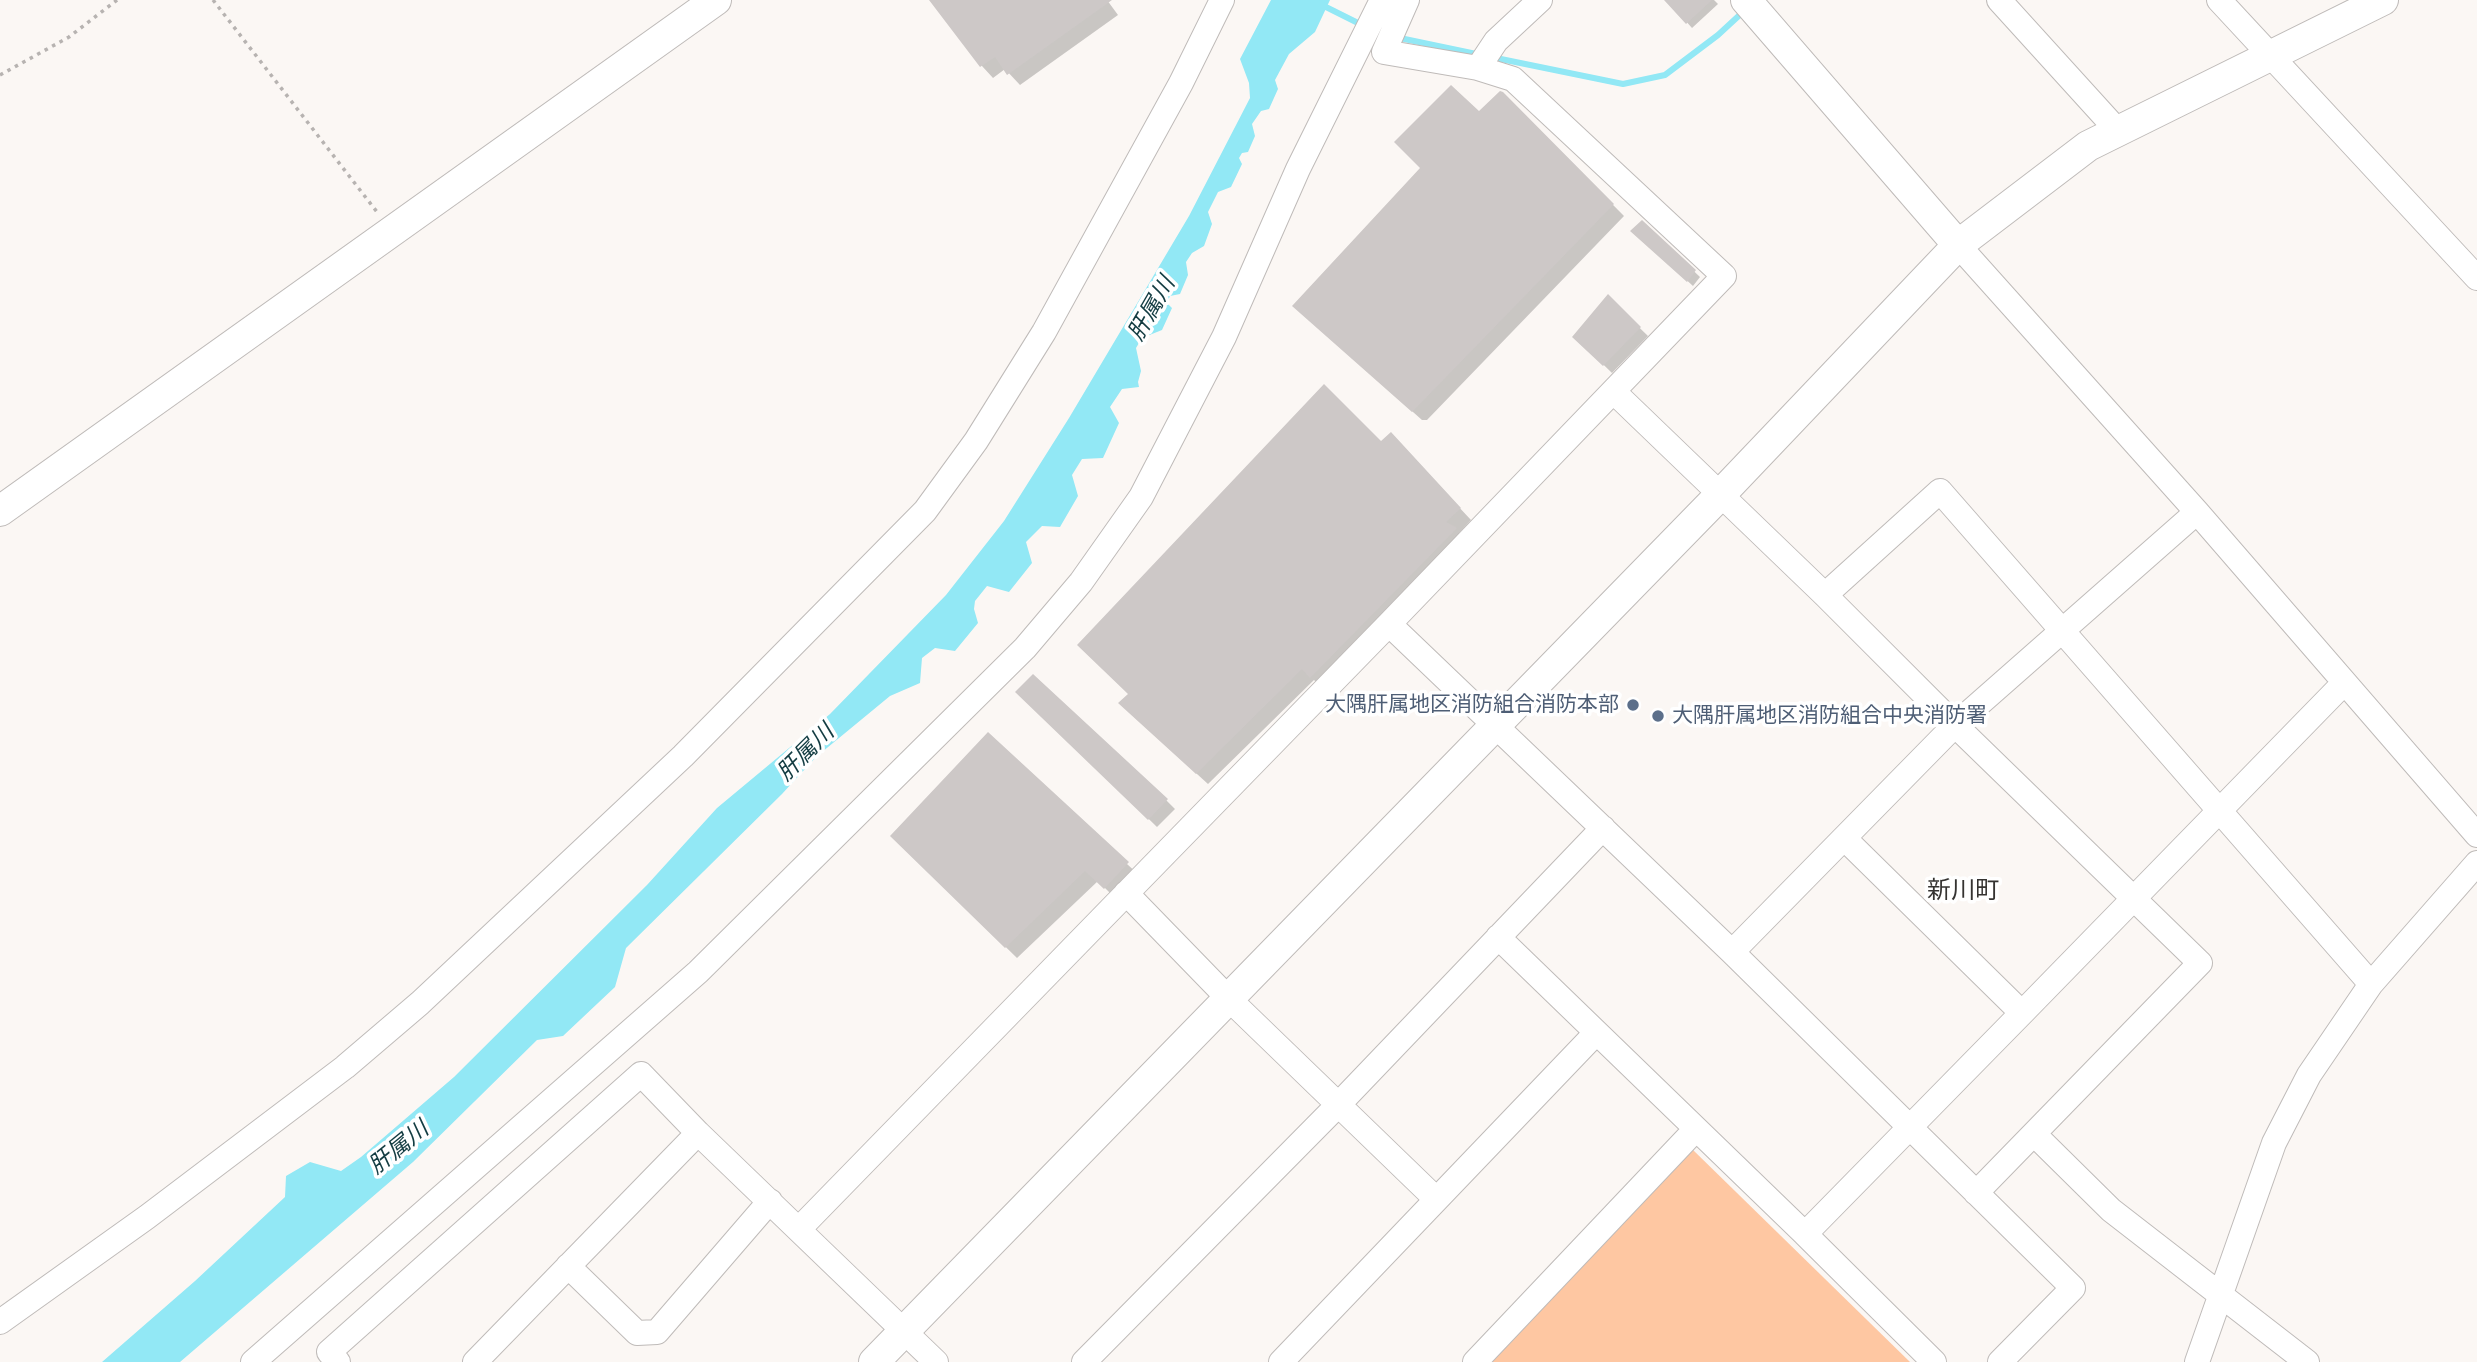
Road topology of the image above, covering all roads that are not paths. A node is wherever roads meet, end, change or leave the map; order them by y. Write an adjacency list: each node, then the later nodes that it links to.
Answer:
1 (716, 0): 17 (street)
2 (1222, 0): 50 (street)
3 (1382, 0): 52 (street)
4 (1407, 0): 11 (street)
5 (1540, 0): 11 (street)
6 (1746, 0): 13 (street)
7 (1999, 0): 12 (street)
8 (2219, 0): 10 (street)
9 (2383, 0): 10 (street)
10 (2272, 56): 12 (street); 14 (street)
11 (1485, 58): 15 (street)
12 (2118, 131): 13 (street)
13 (1958, 245): 16 (street); 18 (street)
14 (2477, 278)
15 (1614, 392): 16 (street); 20 (street)
16 (1720, 495): 19 (street); 23 (street)
17 (0, 511)
18 (2197, 512): 21 (street); 22 (street)
19 (1825, 595): 21 (street); 24 (street)
20 (1390, 624): 23 (street); 30 (street)
21 (2063, 630): 24 (street); 25 (street)
22 (2344, 683): 25 (street); 27 (street)
23 (1495, 724): 26 (street); 35 (street)
24 (1955, 725): 28 (street); 31 (street)
25 (2219, 810): 31 (street); 34 (street)
26 (1603, 828): 32 (street); 33 (street)
27 (2477, 835)
28 (1844, 838): 33 (street); 36 (street)
29 (2477, 863): 34 (street)
30 (1126, 893): 35 (street); 46 (street)
31 (2136, 898): 36 (street); 42 (street)
32 (1498, 937): 37 (street); 38 (street)
33 (1732, 952): 39 (street)
34 (2371, 984): 49 (street)
35 (1229, 999): 38 (street); 51 (street)
36 (2022, 1013): 39 (street)
37 (1597, 1032): 40 (street); 44 (street)
38 (1338, 1105): 44 (street); 57 (street)
39 (1909, 1127): 43 (street); 47 (street)
40 (1696, 1129): 47 (street); 59 (street)
41 (698, 1133): 45 (street); 48 (street); 53 (street)
42 (2034, 1134): 43 (street); 49 (street)
43 (1976, 1194): 61 (street)
44 (1436, 1199): 58 (street)
45 (770, 1201): 46 (street); 48 (street)
46 (799, 1229): 51 (street)
47 (1805, 1234): 60 (street)
48 (568, 1266): 54 (street)
49 (2222, 1297): 62 (street); 63 (street)
50 (0, 1322)
51 (904, 1330): 55 (street); 56 (street)
52 (253, 1362)
53 (338, 1362)
54 (475, 1362)
55 (874, 1362)
56 (936, 1362)
57 (1084, 1362)
58 (1281, 1362)
59 (1475, 1362)
60 (1934, 1362)
61 (2000, 1362)
62 (2197, 1362)
63 (2307, 1362)

